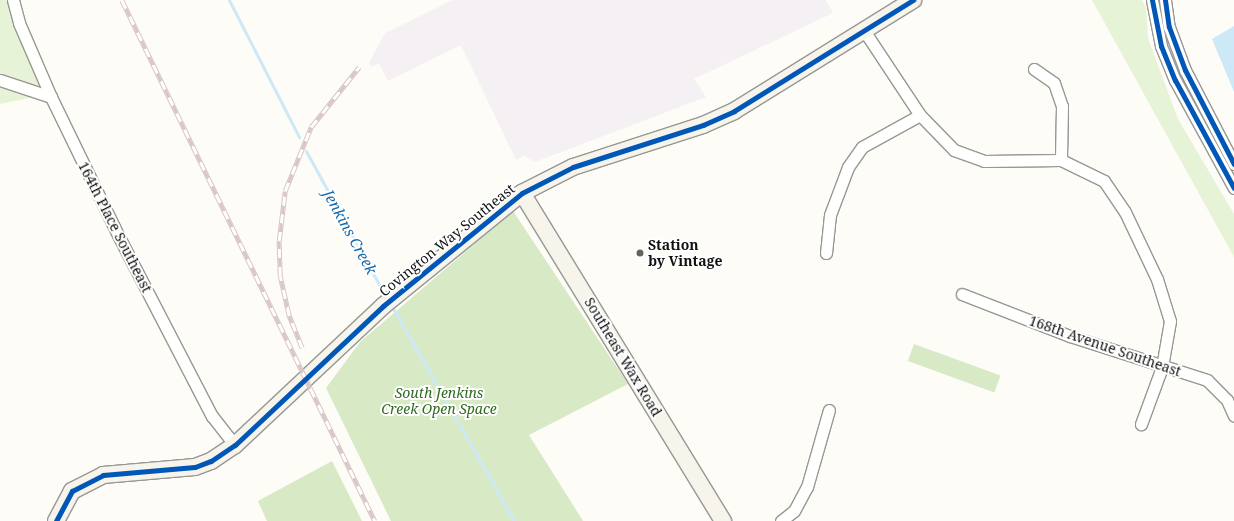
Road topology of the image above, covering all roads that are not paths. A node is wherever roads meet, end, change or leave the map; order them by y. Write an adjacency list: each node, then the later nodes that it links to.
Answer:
1 (13, 0): 8 (street, 164th Place Southeast)
2 (913, 0): 5 (street, Covington Way Southeast)
3 (1152, 0): 12 (street)
4 (1165, 0): 11 (street)
5 (863, 29): 9 (street); 13 (street, Covington Way Southeast)
6 (1034, 69): 10 (street)
7 (0, 80): 8 (street)
8 (51, 97): 20 (street, 164th Place Southeast)
9 (920, 115): 10 (street); 14 (street)
10 (1061, 160): 16 (street)
11 (1234, 164)
12 (1234, 188)
13 (522, 193): 20 (street, Covington Way Southeast); 22 (street, Southeast Wax Road)
14 (826, 253)
15 (962, 294): 16 (street, 168th Avenue Southeast)
16 (1162, 367): 18 (street, 168th Avenue Southeast); 19 (street)
17 (829, 410): 23 (street)
18 (1234, 416)
19 (1141, 424)
20 (235, 445): 21 (street, Covington Way Southeast)
21 (56, 521)
22 (723, 521)
23 (781, 521)

